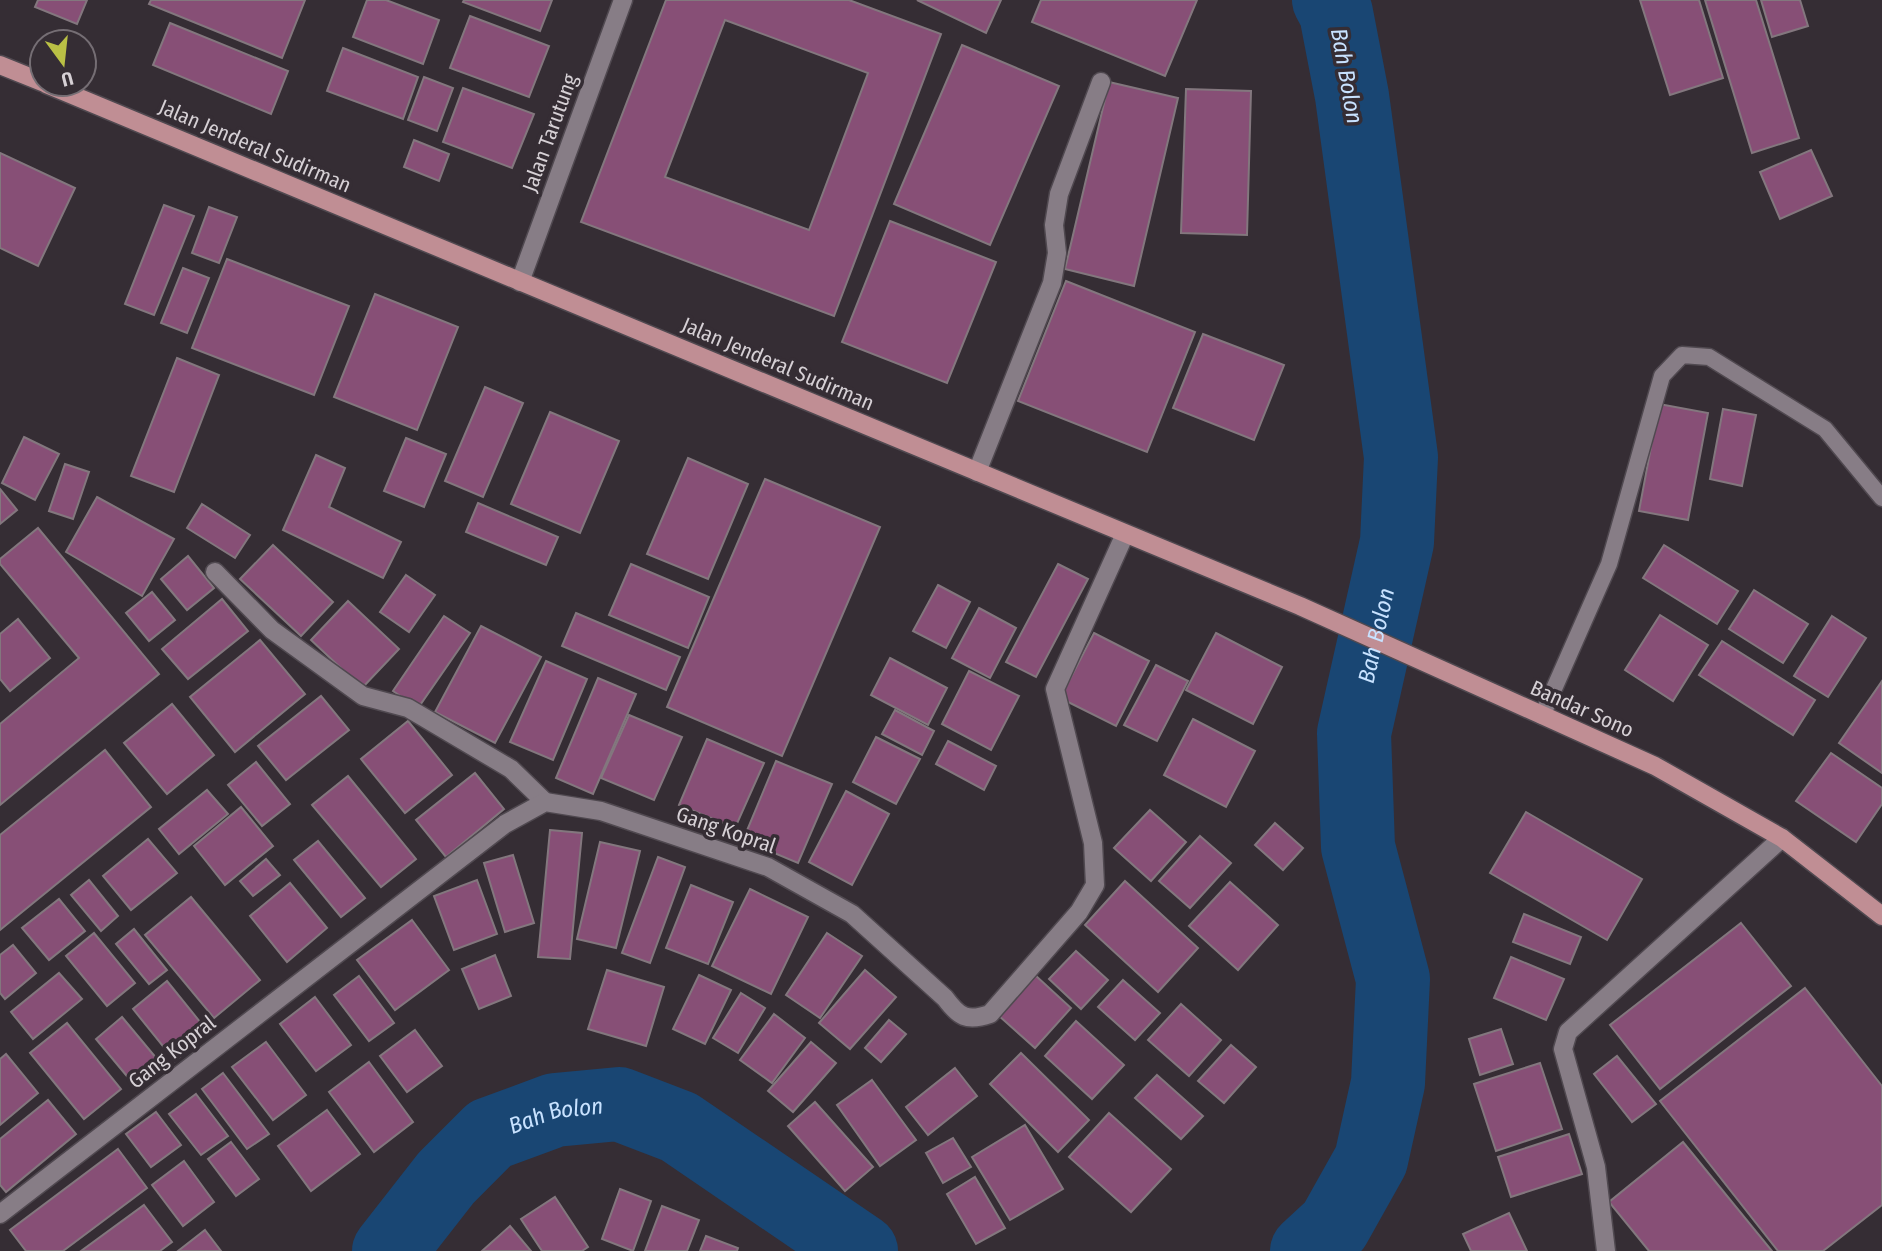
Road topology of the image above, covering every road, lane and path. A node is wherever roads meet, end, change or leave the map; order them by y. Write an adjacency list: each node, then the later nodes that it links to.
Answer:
1 (623, 0): 6 (street, Jalan Tarutung)
2 (0, 65): 3 (main road, Jalan Jenderal Sudirman)
3 (28, 76)
4 (1101, 82): 7 (street)
5 (80, 98): 6 (main road, Jalan Jenderal Sudirman)
6 (520, 282): 7 (main road, Jalan Jenderal Sudirman)
7 (977, 472): 9 (main road, Jalan Jenderal Sudirman)
8 (1882, 498): 12 (lane)
9 (1125, 534): 11 (main road, Jalan Jenderal Sudirman); 13 (street, Gang Kopral)
10 (215, 572): 13 (street)
11 (1490, 693): 12 (main road, Bandar Sono)
12 (1542, 716): 14 (main road, Bandar Sono)
13 (545, 802): 16 (street, Gang Kopral)
14 (1782, 838): 15 (main road); 17 (street)
15 (1882, 916)
16 (0, 1214)
17 (1606, 1251)

